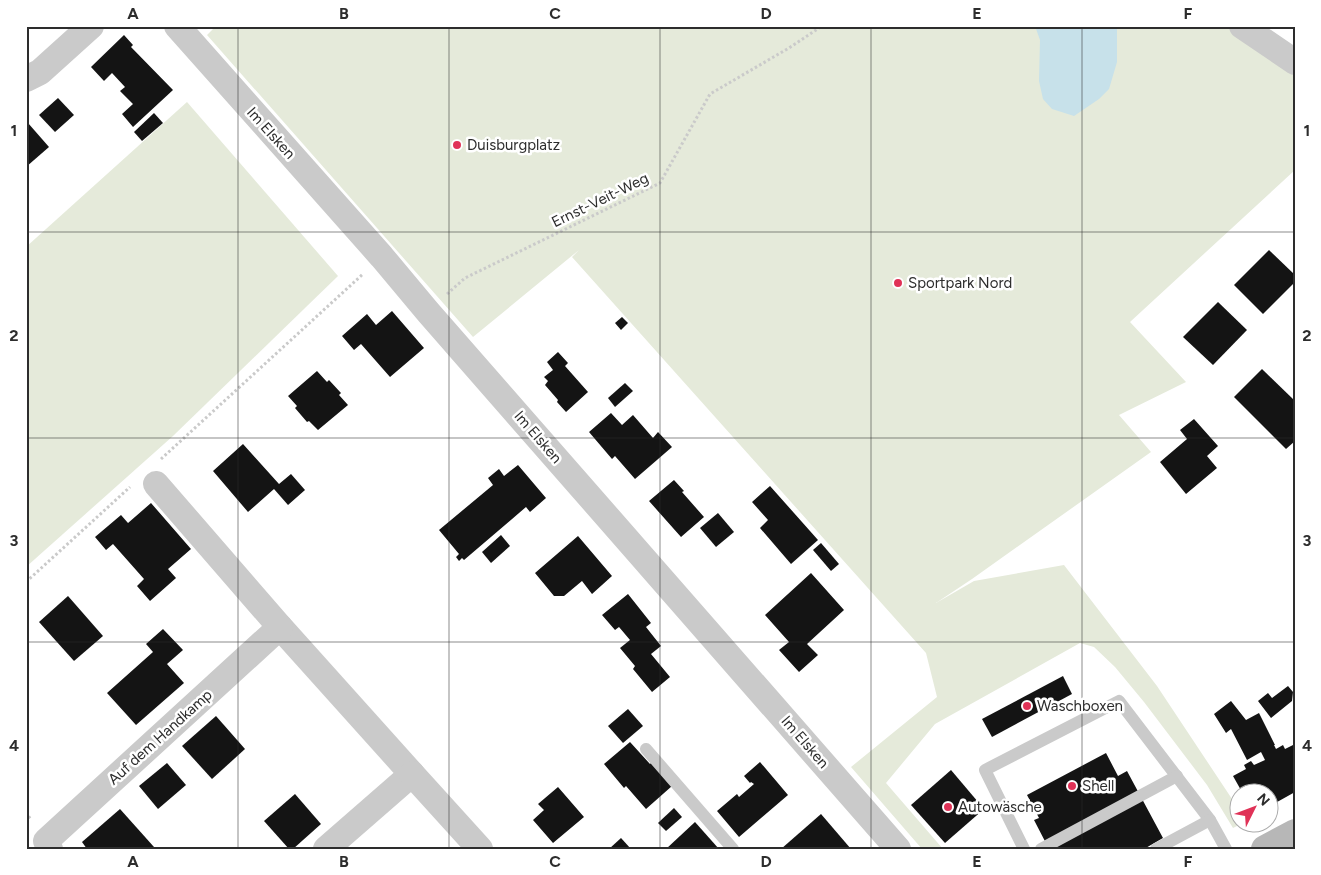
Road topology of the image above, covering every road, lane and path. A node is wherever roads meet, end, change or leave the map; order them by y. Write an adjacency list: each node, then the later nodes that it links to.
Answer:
1 (91, 26): 6 (street)
2 (177, 26): 7 (street, Im Elsken)
3 (822, 26): 8 (path, Ernst-Veit-Weg)
4 (1242, 26): 5 (street)
5 (1295, 62)
6 (26, 79)
7 (382, 257): 8 (street, Im Elsken); 9 (path)
8 (428, 312): 21 (street, Im Elsken)
9 (149, 476): 10 (path); 11 (street)
10 (26, 582)
11 (280, 627): 13 (street); 17 (street, Auf dem Handkamp)
12 (646, 749): 20 (lane)
13 (412, 774): 18 (street); 19 (street)
14 (1177, 776): 15 (lane); 22 (lane); 23 (lane)
15 (1210, 820): 24 (lane); 25 (lane)
16 (1295, 834): 26 (main road)
17 (50, 849)
18 (326, 849)
19 (480, 849)
20 (733, 849)
21 (898, 849)
22 (1024, 849)
23 (1041, 849)
24 (1156, 849)
25 (1226, 849)
26 (1265, 849)

